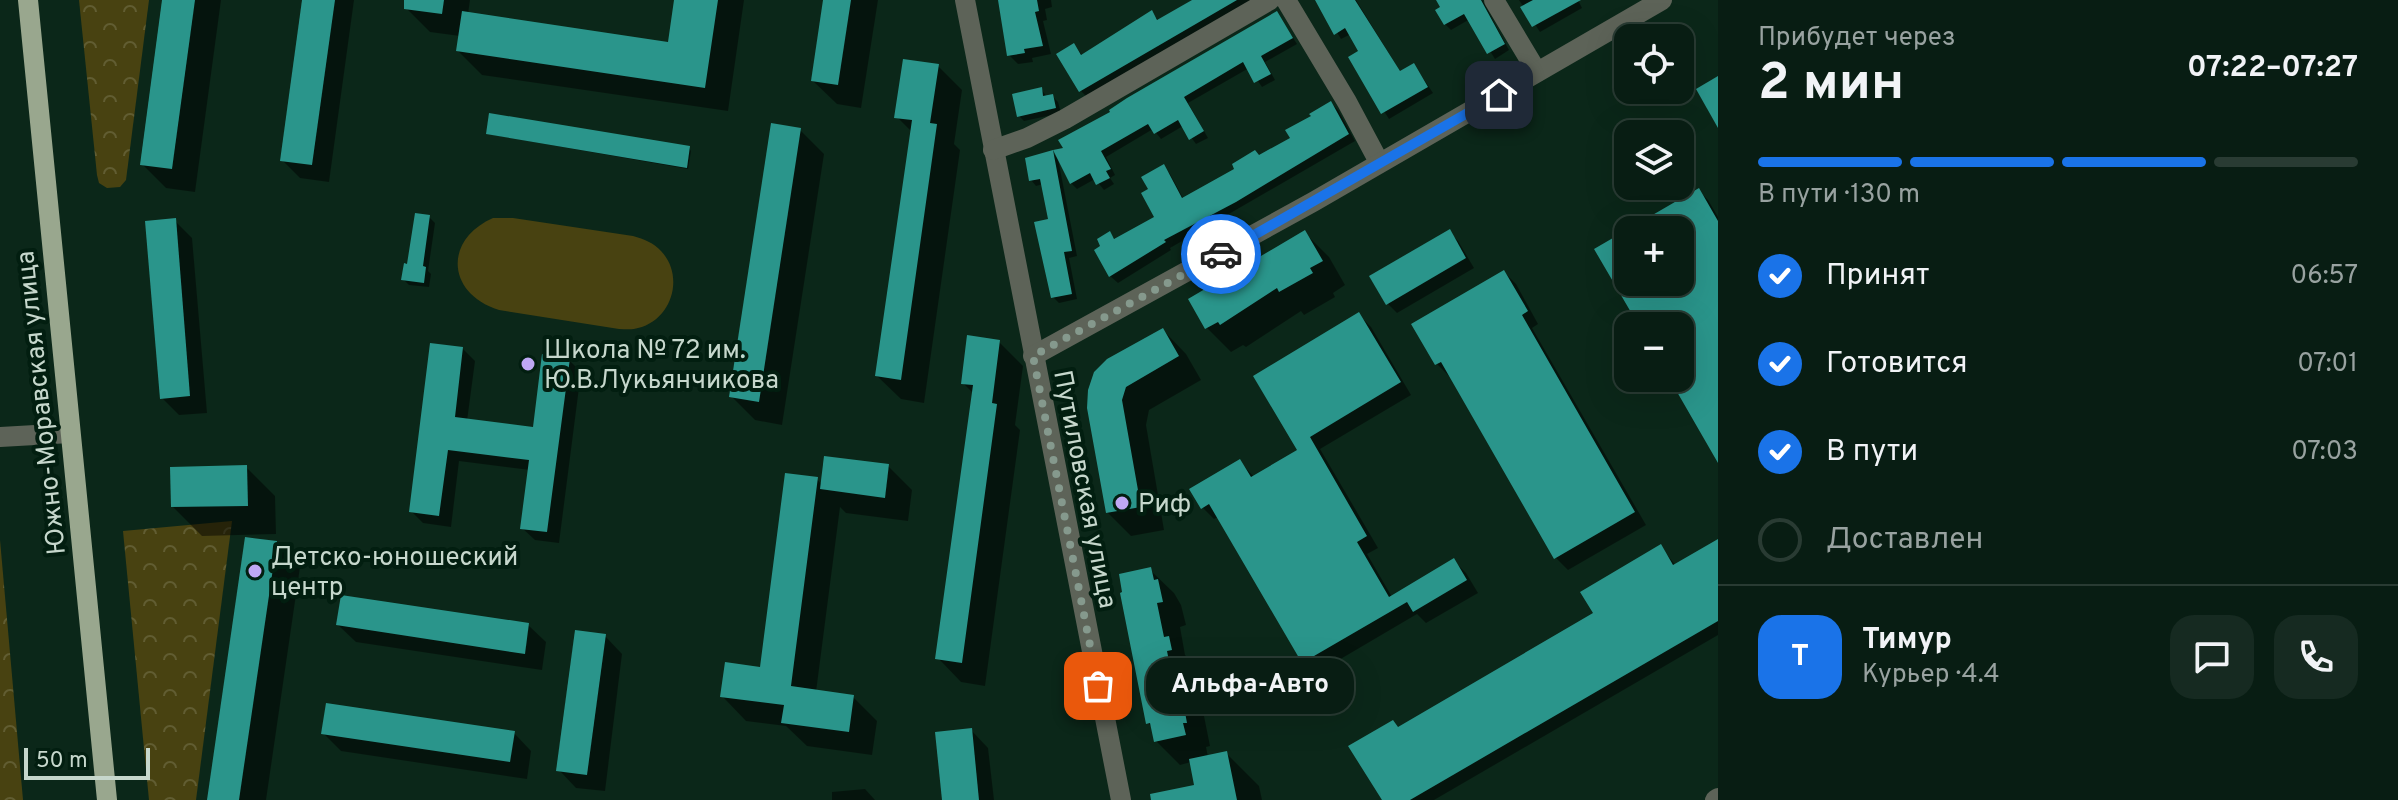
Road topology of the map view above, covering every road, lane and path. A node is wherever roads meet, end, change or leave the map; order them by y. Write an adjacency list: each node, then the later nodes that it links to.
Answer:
1 (28, 0): 11 (main road, Южно-Моравская улица)
2 (965, 0): 8 (street, Путиловская улица)
3 (1270, 0): 8 (street)
4 (1286, 0): 9 (street)
5 (1494, 0): 7 (street)
6 (1662, 0): 7 (street)
7 (1537, 72): 9 (street)
8 (993, 150): 10 (street, Путиловская улица)
9 (1379, 162): 10 (street)
10 (1033, 356): 14 (street, Путиловская улица)
11 (70, 433): 12 (street); 13 (main road, Южно-Моравская улица)
12 (0, 437)
13 (107, 800)
14 (1121, 800)

